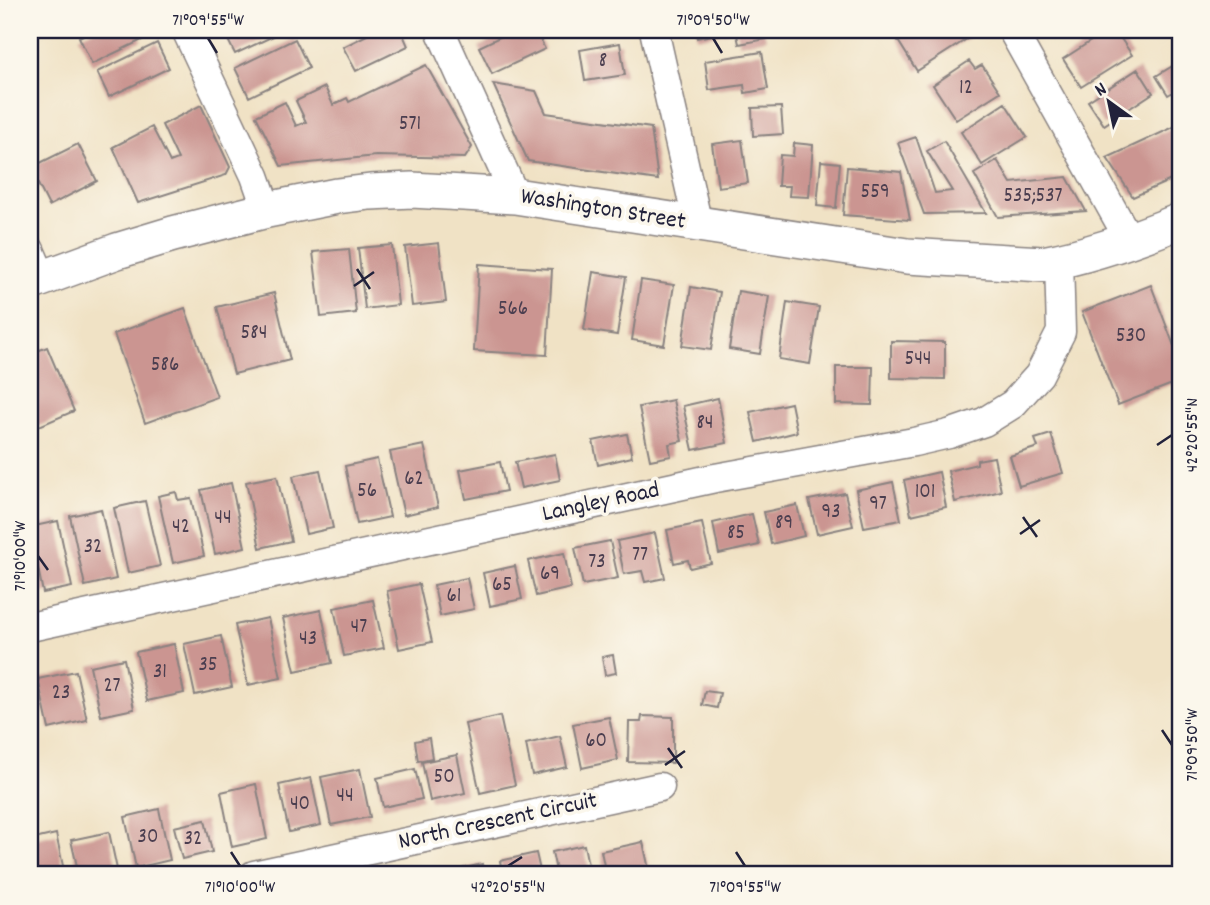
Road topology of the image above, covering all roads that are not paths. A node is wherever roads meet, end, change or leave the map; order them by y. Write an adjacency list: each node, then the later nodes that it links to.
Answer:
1 (187, 30): 6 (street)
2 (440, 30): 5 (street)
3 (654, 30): 8 (street)
4 (1012, 30): 9 (street)
5 (515, 196): 6 (main road, Washington Street); 8 (main road, Washington Street)
6 (267, 210): 11 (main road, Washington Street)
7 (1180, 221): 9 (main road, Washington Street)
8 (698, 225): 10 (main road, Washington Street)
9 (1130, 241): 10 (main road, Washington Street)
10 (1059, 261): 12 (street, Langley Road)
11 (34, 271)
12 (30, 627)
13 (660, 787): 14 (street, North Crescent Circuit)
14 (263, 874)

